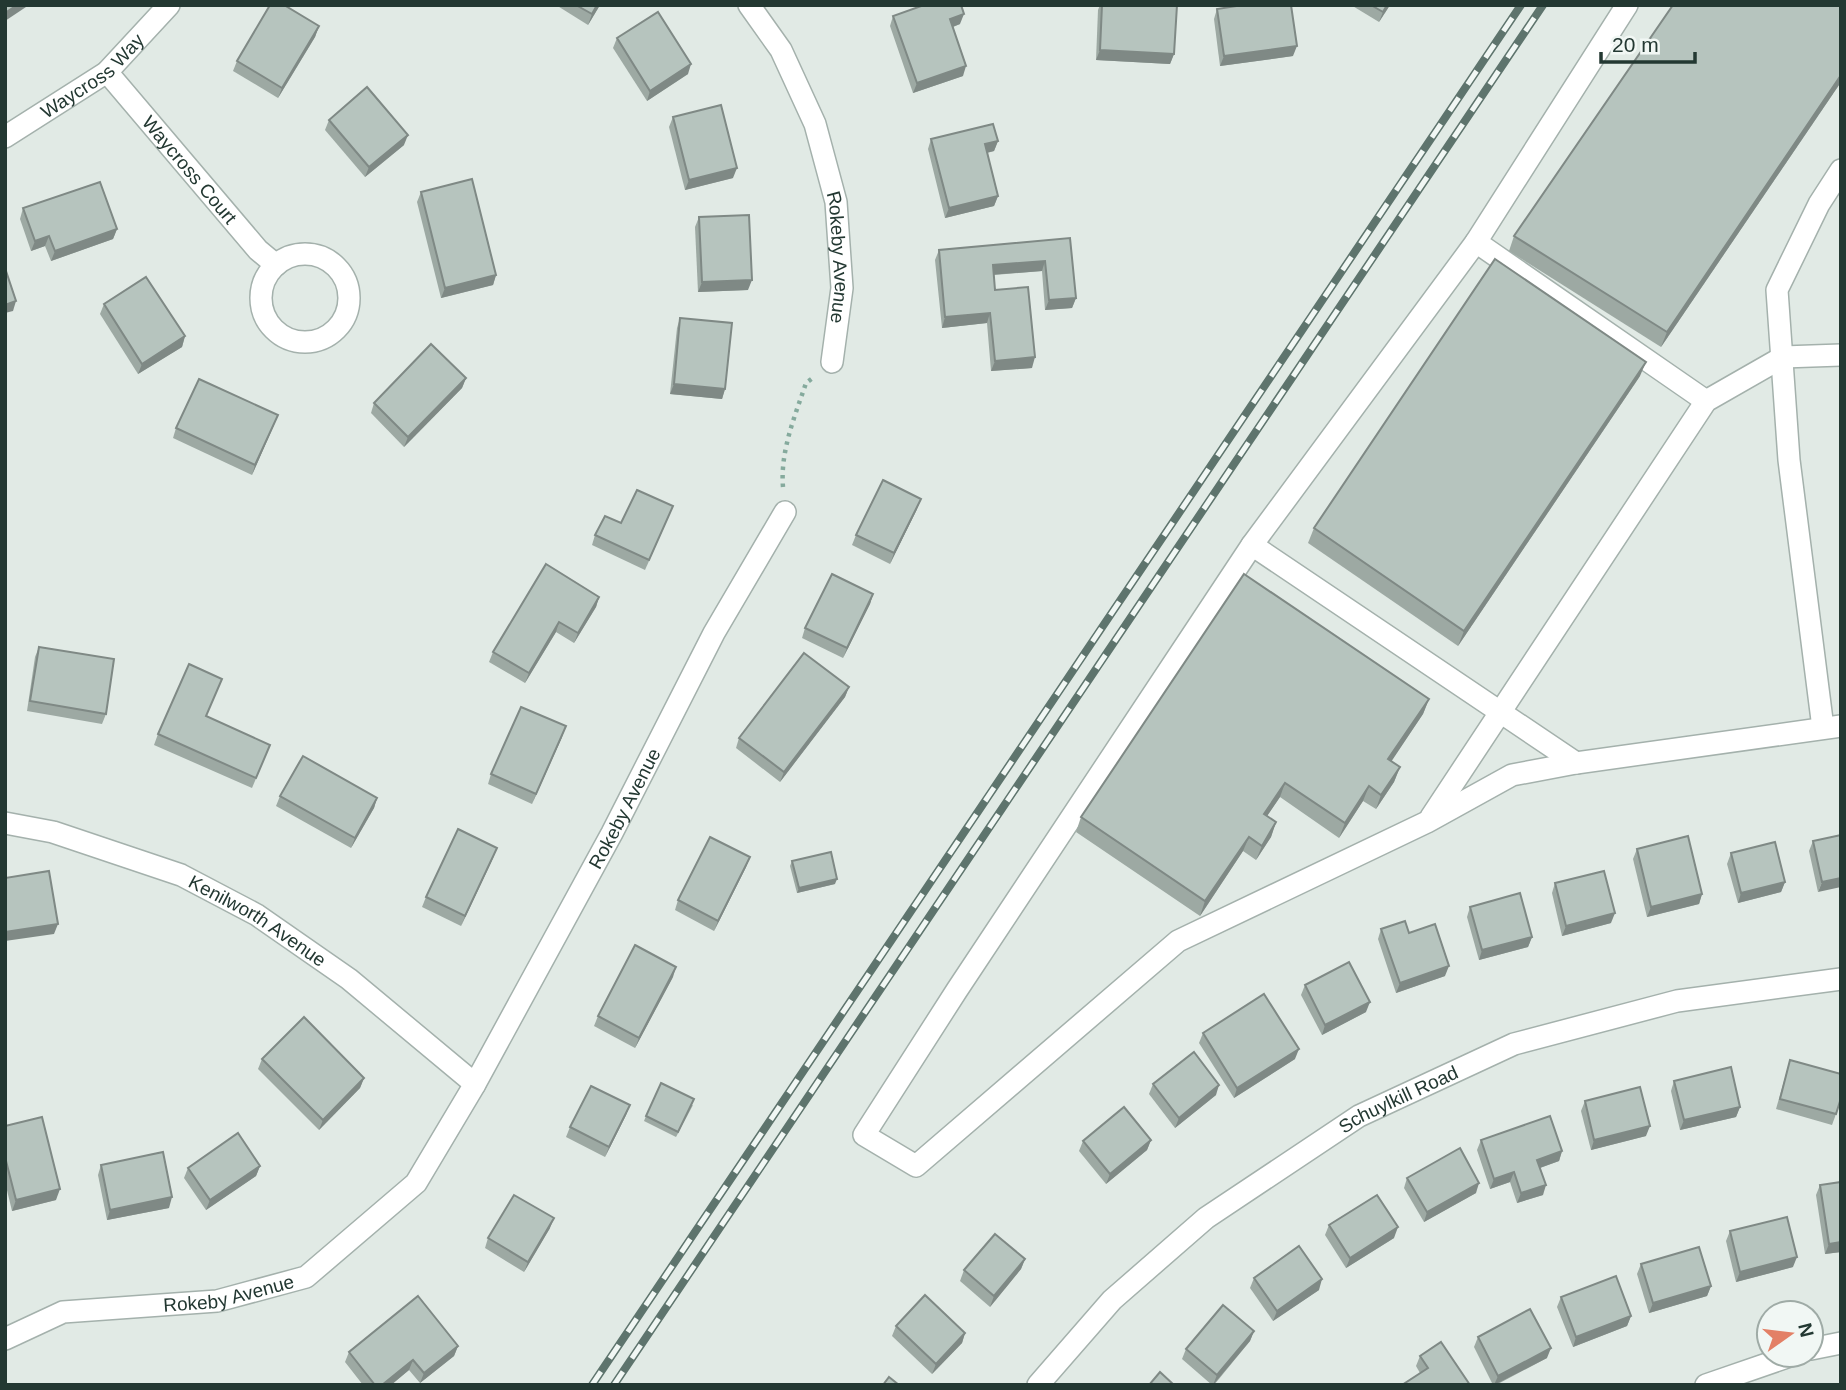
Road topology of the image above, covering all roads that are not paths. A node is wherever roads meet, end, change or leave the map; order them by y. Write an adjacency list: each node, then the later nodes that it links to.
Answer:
1 (169, 5): 4 (street, Waycross Way)
2 (749, 5): 11 (street, Rokeby Avenue)
3 (1627, 5): 7 (street)
4 (107, 72): 5 (street, Waycross Way); 8 (street, Waycross Court)
5 (5, 137)
6 (1841, 170): 10 (street)
7 (1476, 242): 12 (street); 14 (street)
8 (276, 265): 8 (street)
9 (1841, 355): 10 (street)
10 (1783, 357): 12 (street); 16 (street)
11 (832, 362)
12 (1706, 401): 15 (street)
13 (785, 512): 21 (street, Rokeby Avenue)
14 (1252, 545): 15 (street); 18 (street)
15 (1501, 713): 17 (street); 18 (street)
16 (1832, 727): 17 (street)
17 (1576, 763): 18 (street)
18 (1427, 822)
19 (5, 823): 21 (street, Kenilworth Avenue)
20 (1841, 979): 24 (street, Schuylkill Road)
21 (475, 1084): 22 (street, Rokeby Avenue)
22 (5, 1339)
23 (1755, 1368): 25 (street)
24 (1038, 1385)
25 (1706, 1385)

